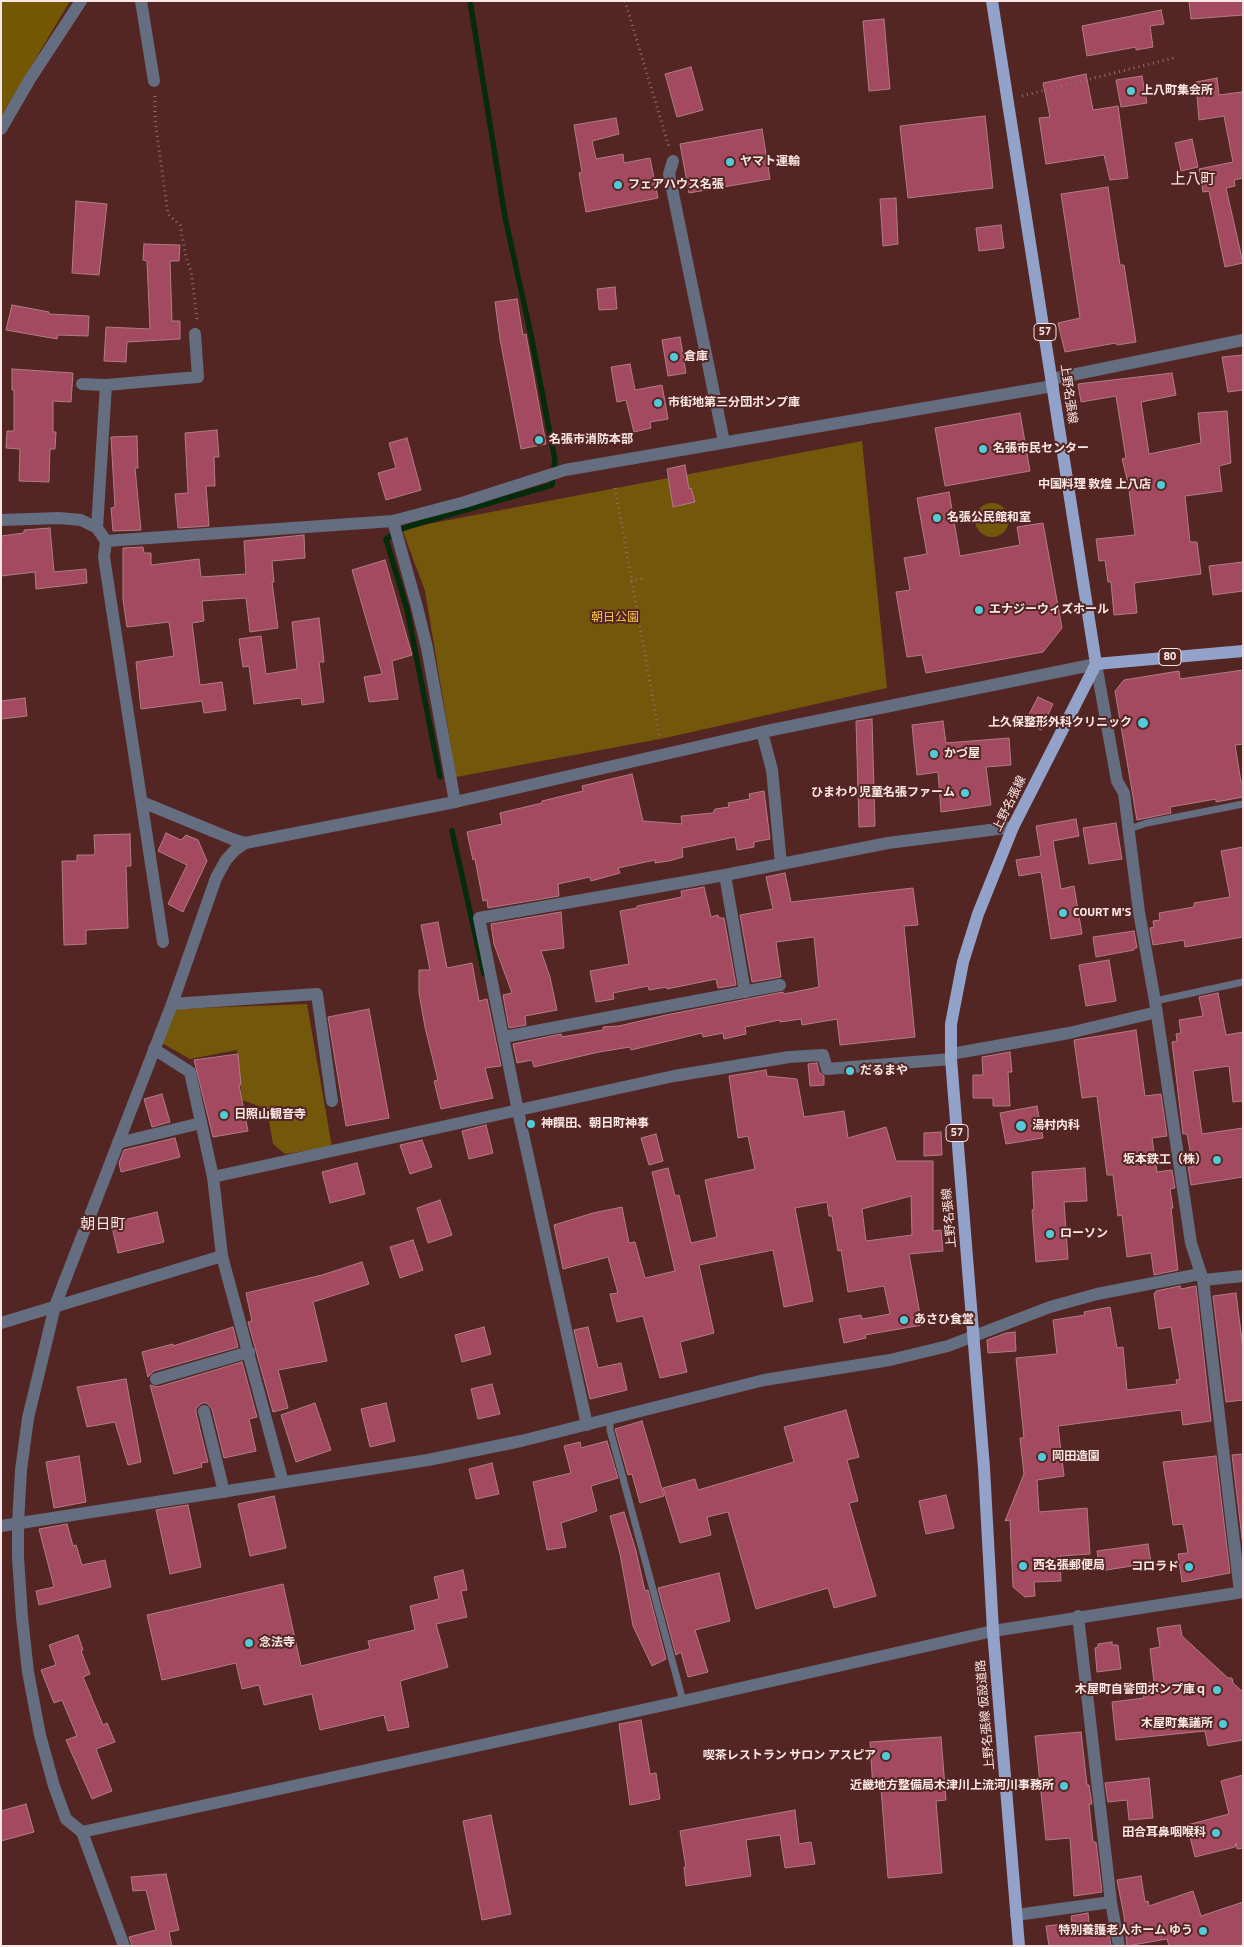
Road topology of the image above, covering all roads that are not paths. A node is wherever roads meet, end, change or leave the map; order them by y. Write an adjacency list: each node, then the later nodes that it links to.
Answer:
1 (81, 1): 5 (street)
2 (141, 1): 4 (street)
3 (992, 1): 9 (main road, 上野名張線 / 57)
4 (154, 81)
5 (1, 129)
6 (673, 161): 12 (street)
7 (194, 334): 11 (street)
8 (1243, 340): 9 (street)
9 (1052, 382): 12 (street); 18 (main road, 上野名張線 / 57)
10 (82, 384): 11 (street)
11 (106, 386): 15 (street)
12 (724, 442): 14 (street)
13 (1, 520): 15 (street)
14 (393, 523): 16 (street); 21 (street)
15 (96, 528): 16 (street)
16 (106, 541): 20 (street)
17 (1243, 651): 18 (main road, 80)
18 (1096, 664): 19 (street); 23 (main road, 上野名張線 / 57); 24 (street)
19 (762, 732): 21 (street); 26 (street)
20 (142, 802): 25 (street); 28 (street)
21 (454, 802): 25 (street)
22 (1243, 804): 24 (lane)
23 (1013, 827): 26 (street); 36 (main road, 上野名張線 / 57)
24 (1129, 829): 33 (street)
25 (246, 843): 32 (street)
26 (781, 864): 27 (street)
27 (725, 875): 31 (street); 34 (street)
28 (163, 942)
29 (1243, 982): 33 (lane)
30 (780, 985): 31 (street)
31 (745, 992): 34 (street)
32 (172, 1004): 35 (street); 37 (street)
33 (1156, 1006): 36 (street); 44 (street)
34 (504, 1037): 38 (street)
35 (154, 1049): 39 (street); 40 (street)
36 (951, 1056): 38 (street); 47 (main road, 上野名張線 / 57)
37 (332, 1101)
38 (518, 1110): 41 (street); 52 (street)
39 (201, 1123): 40 (street); 41 (street)
40 (118, 1143): 45 (street)
41 (213, 1178): 42 (street)
42 (222, 1256): 45 (street); 48 (street)
43 (1243, 1276): 44 (street)
44 (1201, 1277): 47 (street); 57 (street)
45 (55, 1306): 46 (street); 55 (street)
46 (1, 1323)
47 (973, 1336): 51 (street); 59 (main road, 上野名張線 / 57)
48 (249, 1352): 49 (street); 53 (street)
49 (156, 1379)
50 (204, 1411): 54 (street)
51 (610, 1419): 52 (street); 60 (lane)
52 (587, 1425): 53 (street)
53 (283, 1482): 54 (street)
54 (224, 1492): 55 (street)
55 (18, 1524): 56 (street); 61 (street)
56 (1, 1526)
57 (1241, 1592): 58 (street)
58 (1078, 1616): 59 (street); 62 (street)
59 (993, 1631): 60 (street); 63 (main road, 上野名張線 仮設道路 / 57)
60 (683, 1701): 61 (street)
61 (82, 1832): 64 (street)
62 (1111, 1902): 63 (street); 66 (street)
63 (1016, 1915): 65 (main road, 上野名張線 仮設道路 / 57)
64 (124, 1946)
65 (1019, 1946)
66 (1119, 1946)

